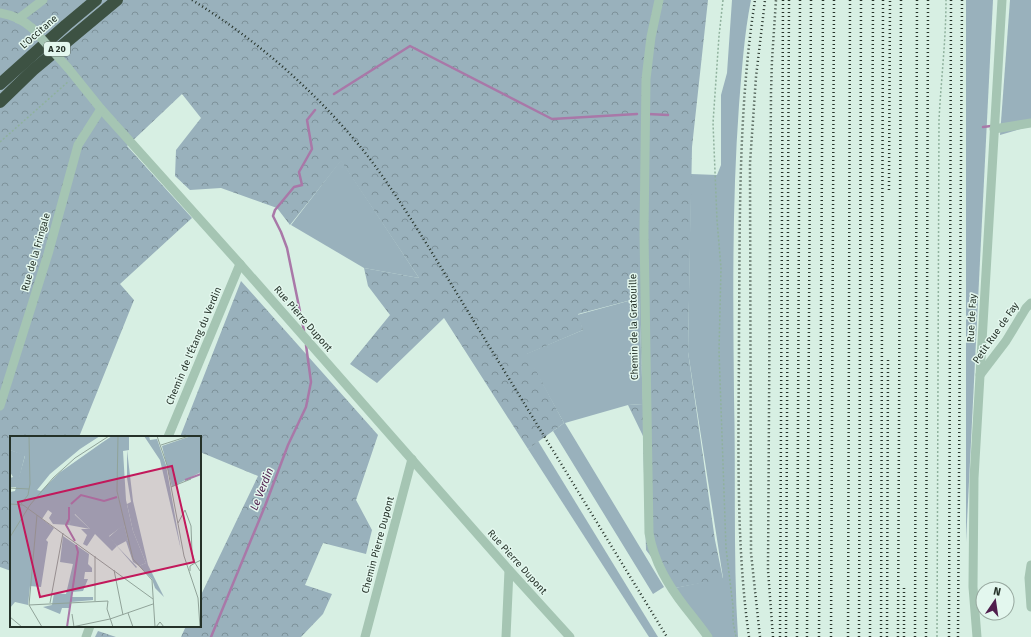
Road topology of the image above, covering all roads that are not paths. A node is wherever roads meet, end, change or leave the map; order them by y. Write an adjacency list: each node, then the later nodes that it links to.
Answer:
1 (43, 0): 7 (street)
2 (96, 0): 8 (highway, L'Occitane / A 20)
3 (117, 0): 9 (highway, A 20)
4 (659, 0): 27 (street, Chemin de la Gratouille)
5 (1002, 0): 12 (street, Rue de Fay)
6 (0, 13): 7 (street)
7 (18, 18): 10 (street, Rue Pierre Dupont, bridge)
8 (0, 84)
9 (0, 102)
10 (102, 109): 13 (street, Rue Pierre Dupont); 16 (street, Rue de la Fringale)
11 (1031, 123): 12 (street)
12 (994, 129): 15 (street, Rue de Fay)
13 (240, 264): 17 (street, Chemin de l'Étang du Verdin); 18 (street, Rue Pierre Dupont)
14 (1031, 303): 15 (street, Petit Rue de Fay)
15 (980, 375): 28 (street, Rue de Fay)
16 (0, 406)
17 (168, 436)
18 (412, 459): 20 (street, Rue Pierre Dupont); 24 (street, Chemin Pierre Dupont)
19 (1031, 565): 21 (street)
20 (509, 570): 25 (street); 26 (street, Rue Pierre Dupont)
21 (1031, 607)
22 (90, 627): 23 (street)
23 (86, 637)
24 (366, 637)
25 (506, 637)
26 (570, 637)
27 (708, 637)
28 (977, 637)

